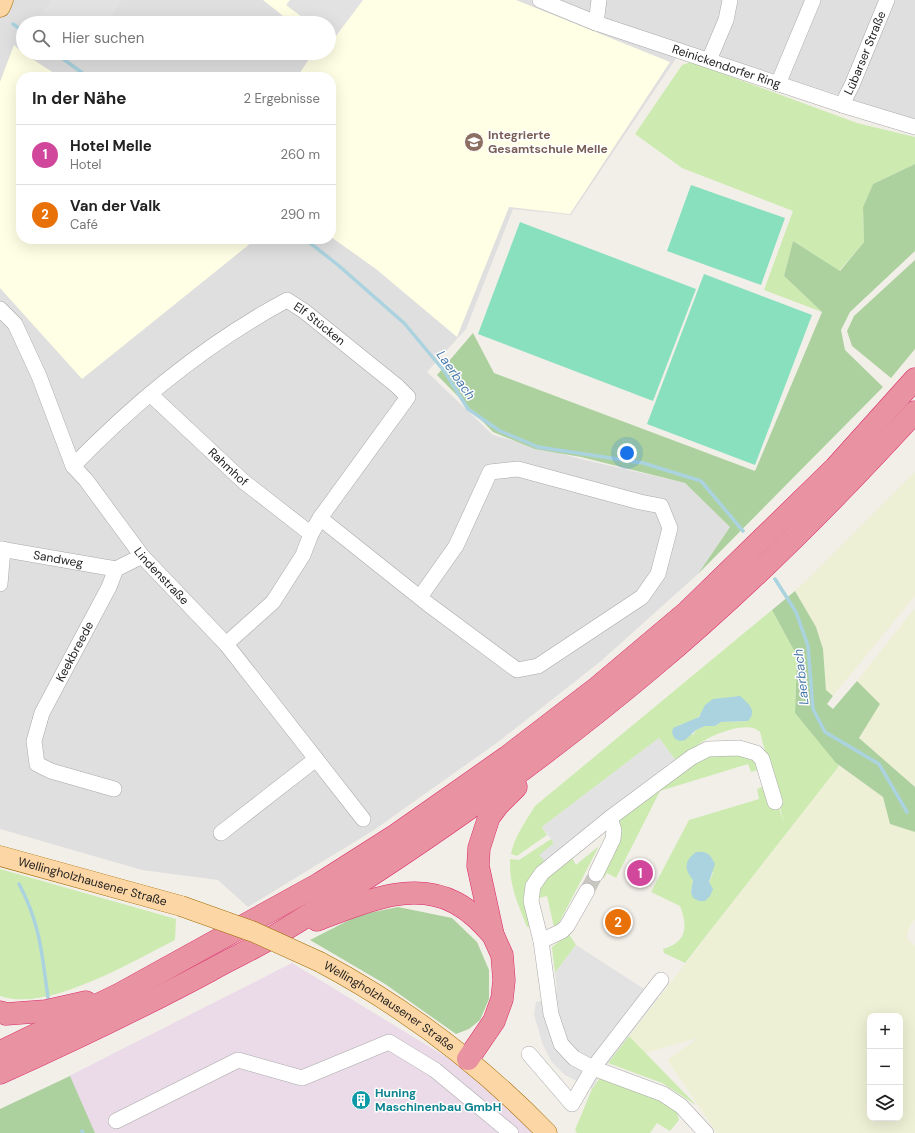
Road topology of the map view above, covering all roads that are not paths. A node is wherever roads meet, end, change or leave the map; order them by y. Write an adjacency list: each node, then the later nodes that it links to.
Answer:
1 (3, 0): 7 (main road)
2 (540, 0): 8 (street, Reinickendorfer Ring)
3 (599, 0): 8 (street)
4 (730, 0): 9 (street)
5 (813, 0): 10 (street)
6 (887, 0): 11 (street, Lübarser Straße)
7 (0, 7)
8 (596, 23): 9 (street, Reinickendorfer Ring)
9 (709, 60): 10 (street, Reinickendorfer Ring)
10 (778, 84): 11 (street, Reinickendorfer Ring)
11 (842, 105): 12 (street, Reinickendorfer Ring)
12 (915, 126)
13 (0, 309): 17 (street, Lindenstraße)
14 (915, 379): 40 (highway)
15 (150, 394): 17 (street, Elf Stücken); 18 (street, Elf Stücken); 19 (street, Rahmhof)
16 (915, 412): 26 (highway)
17 (73, 466): 21 (street, Lindenstraße)
18 (320, 518): 19 (street, Elf Stücken); 24 (street)
19 (311, 534): 25 (street, Elf Stücken)
20 (1, 549): 22 (street, Sandweg); 23 (street)
21 (142, 556): 22 (street); 25 (street, Lindenstraße)
22 (116, 569): 28 (street, Keekbreede)
23 (0, 584)
24 (420, 597): 24 (street)
25 (226, 644): 27 (street, Lindenstraße)
26 (577, 729): 36 (highway); 37 (highway)
27 (316, 759): 31 (street, Lindenstraße); 32 (street)
28 (114, 789)
29 (775, 802): 30 (street)
30 (610, 818): 34 (street); 38 (street)
31 (363, 819)
32 (221, 833)
33 (0, 856): 44 (main road, Wellingholzhausener Straße, bridge)
34 (596, 874)
35 (586, 891): 38 (street)
36 (493, 935): 37 (highway); 44 (highway)
37 (274, 936): 46 (highway)
38 (541, 941): 45 (street)
39 (661, 980): 45 (street)
40 (120, 994): 41 (highway); 42 (highway)
41 (0, 1012)
42 (0, 1052)
43 (529, 1054): 45 (street)
44 (468, 1059): 49 (main road, Wellingholzhausener Straße)
45 (593, 1068): 50 (street)
46 (0, 1073)
47 (116, 1121): 48 (street)
48 (511, 1133)
49 (547, 1133)
50 (706, 1133)

